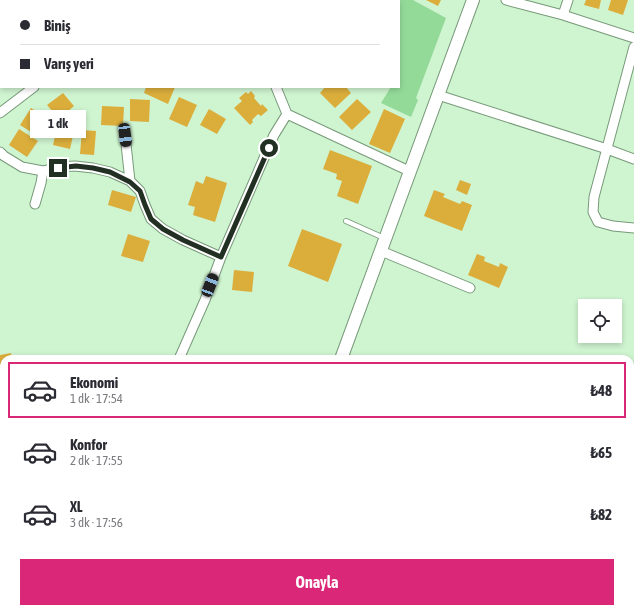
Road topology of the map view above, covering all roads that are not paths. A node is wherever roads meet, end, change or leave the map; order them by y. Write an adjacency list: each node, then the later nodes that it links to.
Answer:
1 (473, 0): 9 (street)
2 (506, 0): 4 (street)
3 (568, 0): 4 (street)
4 (563, 16): 5 (street)
5 (634, 38)
6 (634, 47): 13 (street)
7 (276, 88): 11 (street)
8 (28, 89): 10 (street)
9 (438, 95): 13 (street); 17 (street)
10 (0, 113)
11 (287, 114): 17 (street); 24 (street)
12 (125, 135): 18 (street)
13 (607, 149): 15 (street); 21 (street)
14 (0, 152): 16 (street)
15 (634, 159)
16 (43, 171): 18 (street); 19 (street)
17 (409, 172): 22 (street)
18 (130, 182): 24 (street)
19 (35, 204)
20 (346, 221): 22 (lane)
21 (634, 228)
22 (386, 238): 23 (street)
23 (381, 251): 25 (street); 27 (street)
24 (221, 257): 26 (street)
25 (470, 288)
26 (181, 355)
27 (346, 355)

